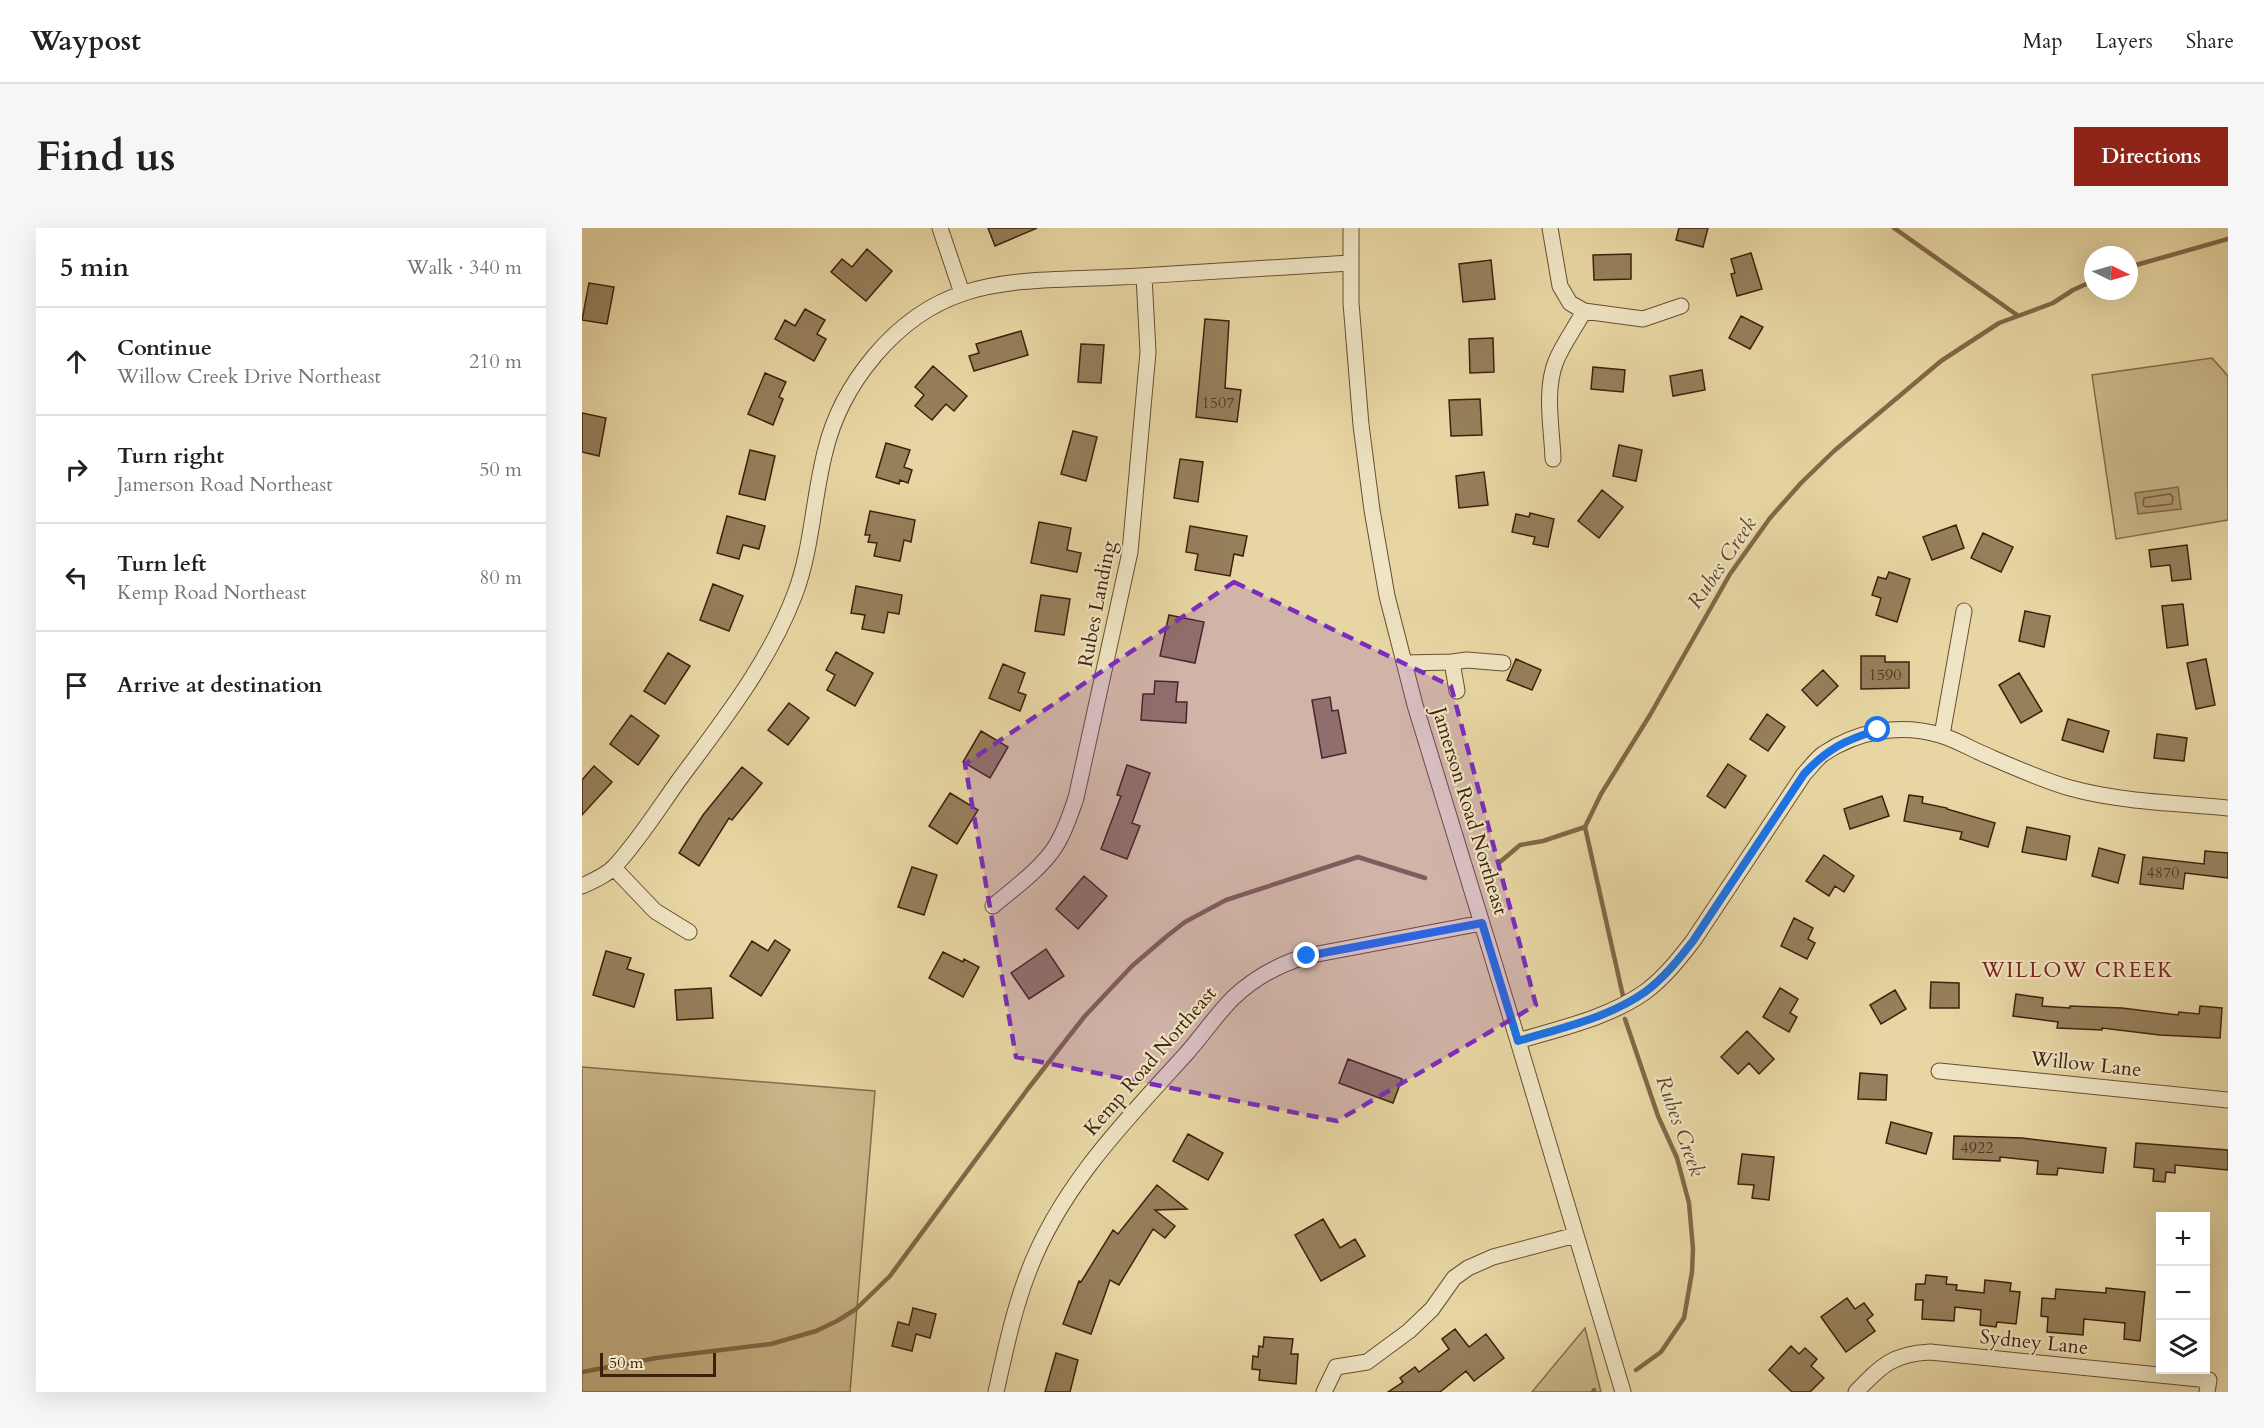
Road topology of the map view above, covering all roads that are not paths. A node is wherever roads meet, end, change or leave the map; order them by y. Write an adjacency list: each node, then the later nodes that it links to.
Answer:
1 (940, 228): 6 (street)
2 (1352, 228): 4 (street, Jamerson Road Northeast)
3 (1550, 228): 8 (street)
4 (1350, 263): 5 (street); 12 (street, Jamerson Road Northeast)
5 (1144, 276): 6 (street); 19 (street, Rubes Landing)
6 (962, 293): 17 (street)
7 (1681, 306): 8 (street)
8 (1584, 311): 9 (street)
9 (1553, 459)
10 (1964, 611): 15 (street)
11 (1452, 662): 12 (street); 13 (street); 14 (street)
12 (1404, 663): 20 (street, Jamerson Road Northeast)
13 (1503, 663)
14 (1457, 691)
15 (1942, 735): 16 (street); 22 (street)
16 (2228, 808)
17 (614, 867): 18 (street); 21 (street)
18 (582, 886)
19 (993, 906)
20 (1482, 923): 22 (street, Jamerson Road Northeast); 26 (street, Kemp Road Northeast)
21 (689, 932)
22 (1518, 1041): 25 (street, Jamerson Road Northeast)
23 (1939, 1071): 24 (street, Willow Lane)
24 (2228, 1100)
25 (1576, 1235): 27 (street); 28 (street, Jamerson Road Northeast)
26 (996, 1392)
27 (1324, 1392)
28 (1623, 1392)
29 (1856, 1392): 30 (street, Sydney Lane)
30 (2207, 1392)

